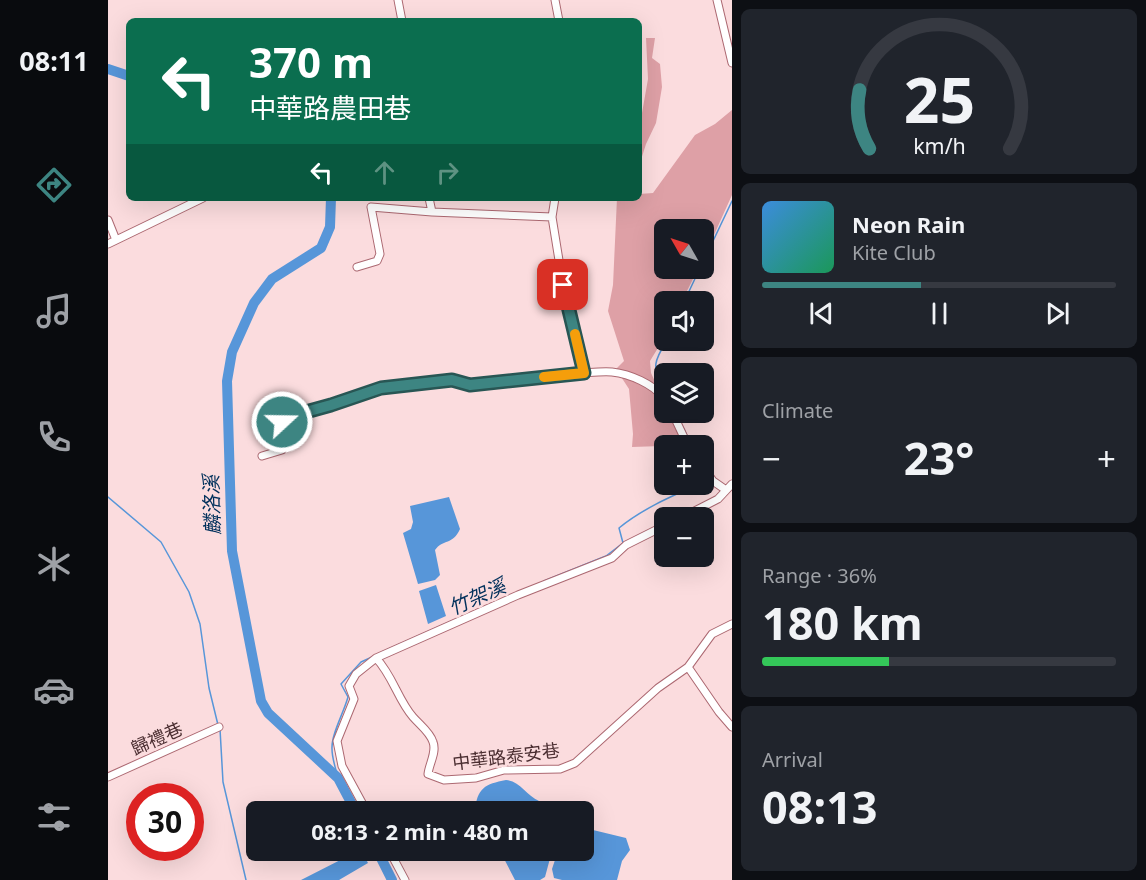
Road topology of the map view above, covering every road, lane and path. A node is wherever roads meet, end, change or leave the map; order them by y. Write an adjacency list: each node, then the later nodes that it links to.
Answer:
1 (398, 0): 4 (street)
2 (555, 0): 5 (street)
3 (717, 0): 6 (street)
4 (401, 18)
5 (558, 18)
6 (732, 63)
7 (197, 201): 13 (street)
8 (430, 201): 10 (street)
9 (555, 201): 11 (street)
10 (432, 212): 11 (street); 15 (street)
11 (552, 217): 16 (street)
12 (108, 220): 13 (street)
13 (116, 240): 14 (street)
14 (108, 244)
15 (357, 267)
16 (584, 373): 17 (street); 18 (street)
17 (654, 389)
18 (262, 456)
19 (714, 482): 21 (street)
20 (732, 484): 21 (street)
21 (726, 490): 22 (street)
22 (702, 507)
23 (654, 531): 25 (street)
24 (732, 624): 26 (street, 中華路泰安巷)
25 (376, 658): 26 (street, 中華路泰安巷); 30 (street)
26 (688, 667): 27 (street)
27 (732, 726)
28 (219, 727): 29 (street, 歸禮巷)
29 (108, 777)
30 (362, 801)
31 (395, 861): 32 (street)
32 (405, 880)

